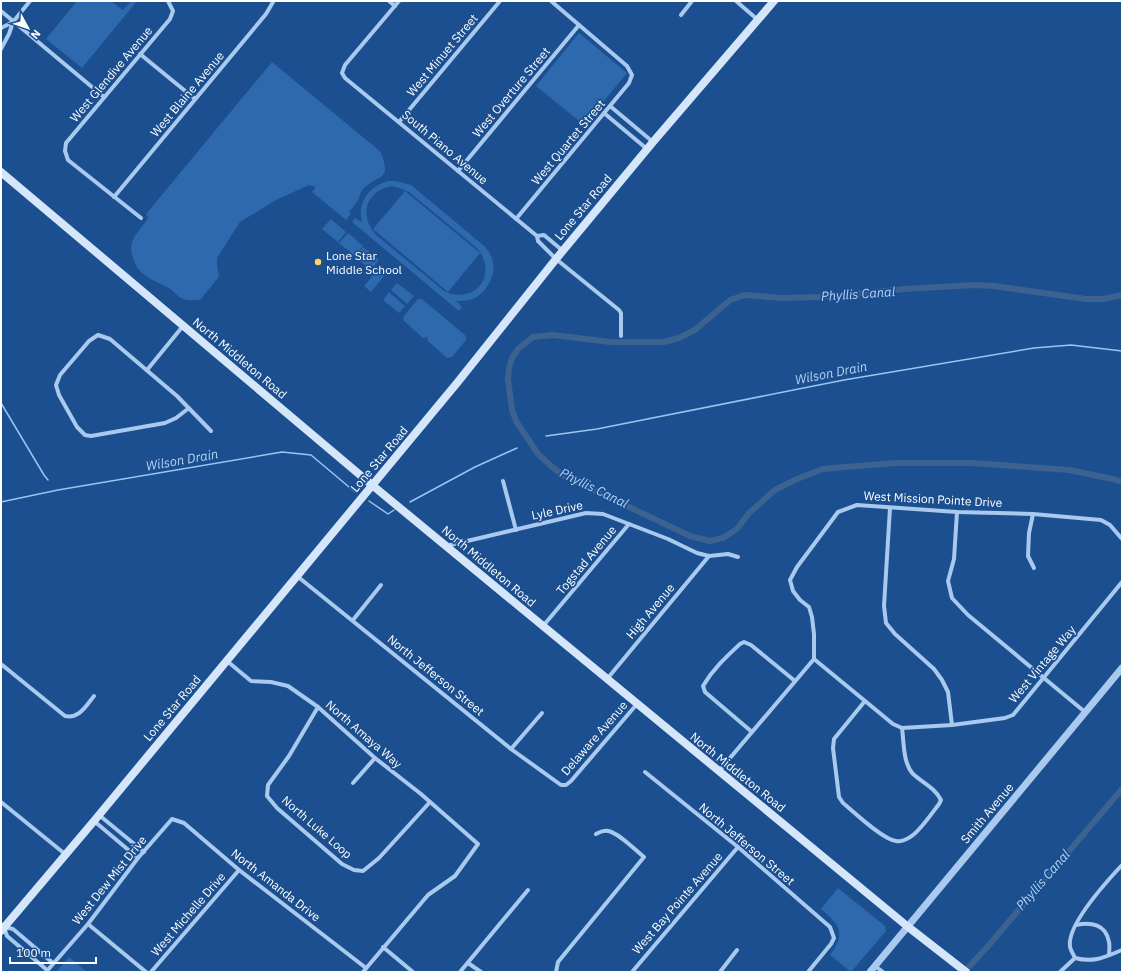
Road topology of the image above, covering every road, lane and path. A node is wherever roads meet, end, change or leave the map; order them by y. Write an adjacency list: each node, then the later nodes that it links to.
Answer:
1 (30, 1): 15 (street)
2 (168, 1): 19 (street, West Glendive Avenue)
3 (389, 1): 11 (street)
4 (399, 1): 11 (street)
5 (500, 1): 24 (street, West Minuet Street)
6 (551, 1): 16 (street)
7 (692, 1): 13 (street)
8 (736, 1): 14 (street)
9 (774, 1): 14 (main road, Lone Star Road)
10 (272, 2): 21 (street, West Blaine Avenue)
11 (395, 6): 24 (street, South Piano Avenue)
12 (1, 11): 15 (street)
13 (681, 15)
14 (758, 20): 25 (main road, Lone Star Road)
15 (13, 22): 17 (street); 18 (street); 20 (street)
16 (579, 25): 22 (street, West Quartet Street); 27 (street, West Overture Street)
17 (1, 28)
18 (1, 49)
19 (140, 54): 20 (street, West Glendive Avenue); 21 (street)
20 (104, 96): 29 (street, West Glendive Avenue)
21 (195, 99): 29 (street, West Blaine Avenue)
22 (610, 106): 23 (street, West Quartet Street); 25 (street)
23 (604, 113): 26 (street); 31 (street, West Quartet Street)
24 (399, 122): 27 (street, South Piano Avenue)
25 (653, 142): 26 (main road, Lone Star Road)
26 (647, 149): 33 (main road, Lone Star Road)
27 (458, 171): 31 (street, South Piano Avenue)
28 (1, 172): 35 (main road, North Middleton Road)
29 (114, 197): 30 (street)
30 (141, 218)
31 (516, 219): 32 (street, South Piano Avenue)
32 (537, 236): 33 (street, South Piano Avenue); 34 (street, South Piano Avenue)
33 (562, 251): 34 (main road, Lone Star Road)
34 (556, 258): 36 (street, South Piano Avenue); 41 (main road, Lone Star Road)
35 (183, 326): 37 (street); 41 (main road, North Middleton Road)
36 (621, 336)
37 (147, 370): 38 (street); 38 (street)
38 (189, 408): 39 (street)
39 (211, 431)
40 (502, 481): 46 (street)
41 (372, 485): 48 (main road, North Middleton Road); 52 (main road, Lone Star Road)
42 (890, 508): 43 (street, West Mission Pointe Drive); 57 (street, West Mission Pointe Drive); 70 (street)
43 (957, 512): 44 (street, West Mission Pointe Drive); 61 (street)
44 (1033, 514): 47 (street, West Mission Pointe Drive); 51 (street)
45 (629, 524): 46 (street, Lyle Drive); 49 (street, Lyle Drive); 56 (street, Togstad Avenue)
46 (516, 530): 48 (street, Lyle Drive)
47 (1122, 539)
48 (446, 546): 56 (main road, North Middleton Road)
49 (709, 556): 50 (street, Lyle Drive); 62 (street, High Avenue)
50 (738, 557)
51 (1034, 568)
52 (296, 576): 55 (street, North Jefferson Street); 58 (main road, Lone Star Road)
53 (1122, 582): 61 (street, West Vintage Way)
54 (381, 585): 55 (street)
55 (353, 620): 73 (street, North Jefferson Street)
56 (543, 626): 62 (main road, North Middleton Road)
57 (814, 659): 63 (street); 65 (street)
58 (227, 661): 67 (street, North Amaya Way); 81 (main road, Lone Star Road)
59 (1, 664): 64 (street)
60 (1122, 668): 68 (street, Smith Avenue)
61 (1044, 678): 68 (street); 70 (street, West Vintage Way)
62 (607, 679): 66 (main road, North Middleton Road)
63 (795, 682): 72 (street); 72 (street)
64 (94, 696)
65 (864, 701): 71 (street); 71 (street)
66 (637, 704): 75 (main road, North Middleton Road); 78 (street, Delaware Avenue)
67 (318, 707): 74 (street, North Amaya Way); 80 (street, North Luke Loop)
68 (1086, 712): 93 (street, Smith Avenue)
69 (542, 713): 73 (street)
70 (952, 725): 71 (street, West Vintage Way)
71 (902, 728)
72 (752, 732): 75 (street)
73 (511, 749): 78 (street, North Jefferson Street)
74 (375, 758): 77 (street); 80 (street, North Amaya Way)
75 (719, 771): 93 (main road, North Middleton Road)
76 (645, 772): 84 (street, North Jefferson Street)
77 (353, 783)
78 (566, 785)
79 (1, 802): 86 (street)
80 (430, 802): 95 (street, North Amaya Way)
81 (96, 818): 85 (street); 86 (main road, Lone Star Road); 87 (street)
82 (172, 819): 85 (street, West Dew Mist Drive); 89 (street, North Amanda Drive)
83 (596, 834): 111 (street)
84 (738, 848): 112 (street, West Bay Pointe Avenue); 114 (street, North Jefferson Street)
85 (144, 852): 87 (street, West Dew Mist Drive)
86 (66, 854): 94 (main road, Lone Star Road)
87 (138, 858): 91 (street, West Dew Mist Drive)
88 (1122, 865): 92 (street)
89 (239, 870): 103 (street, North Amanda Drive); 107 (street, West Michelle Drive)
90 (528, 890): 101 (street)
91 (88, 924): 100 (street, West Dew Mist Drive); 106 (street)
92 (1076, 925): 98 (street); 99 (street)
93 (907, 926): 102 (street, Smith Avenue); 105 (main road, North Middleton Road)
94 (2, 927): 100 (street); 104 (street)
95 (383, 947): 103 (street); 108 (street)
96 (737, 950): 113 (street)
97 (1122, 950): 98 (street)
98 (1108, 955): 99 (street)
99 (1075, 958): 117 (street)
100 (54, 963): 104 (street, West Dew Mist Drive)
101 (468, 963): 109 (street); 110 (street)
102 (875, 966): 115 (street, Smith Avenue); 116 (street)
103 (365, 970)
104 (47, 971)
105 (964, 971)
106 (146, 972)
107 (151, 972)
108 (414, 972)
109 (460, 972)
110 (481, 972)
111 (556, 972)
112 (632, 972)
113 (720, 972)
114 (808, 972)
115 (870, 972)
116 (883, 972)
117 (1060, 972)

